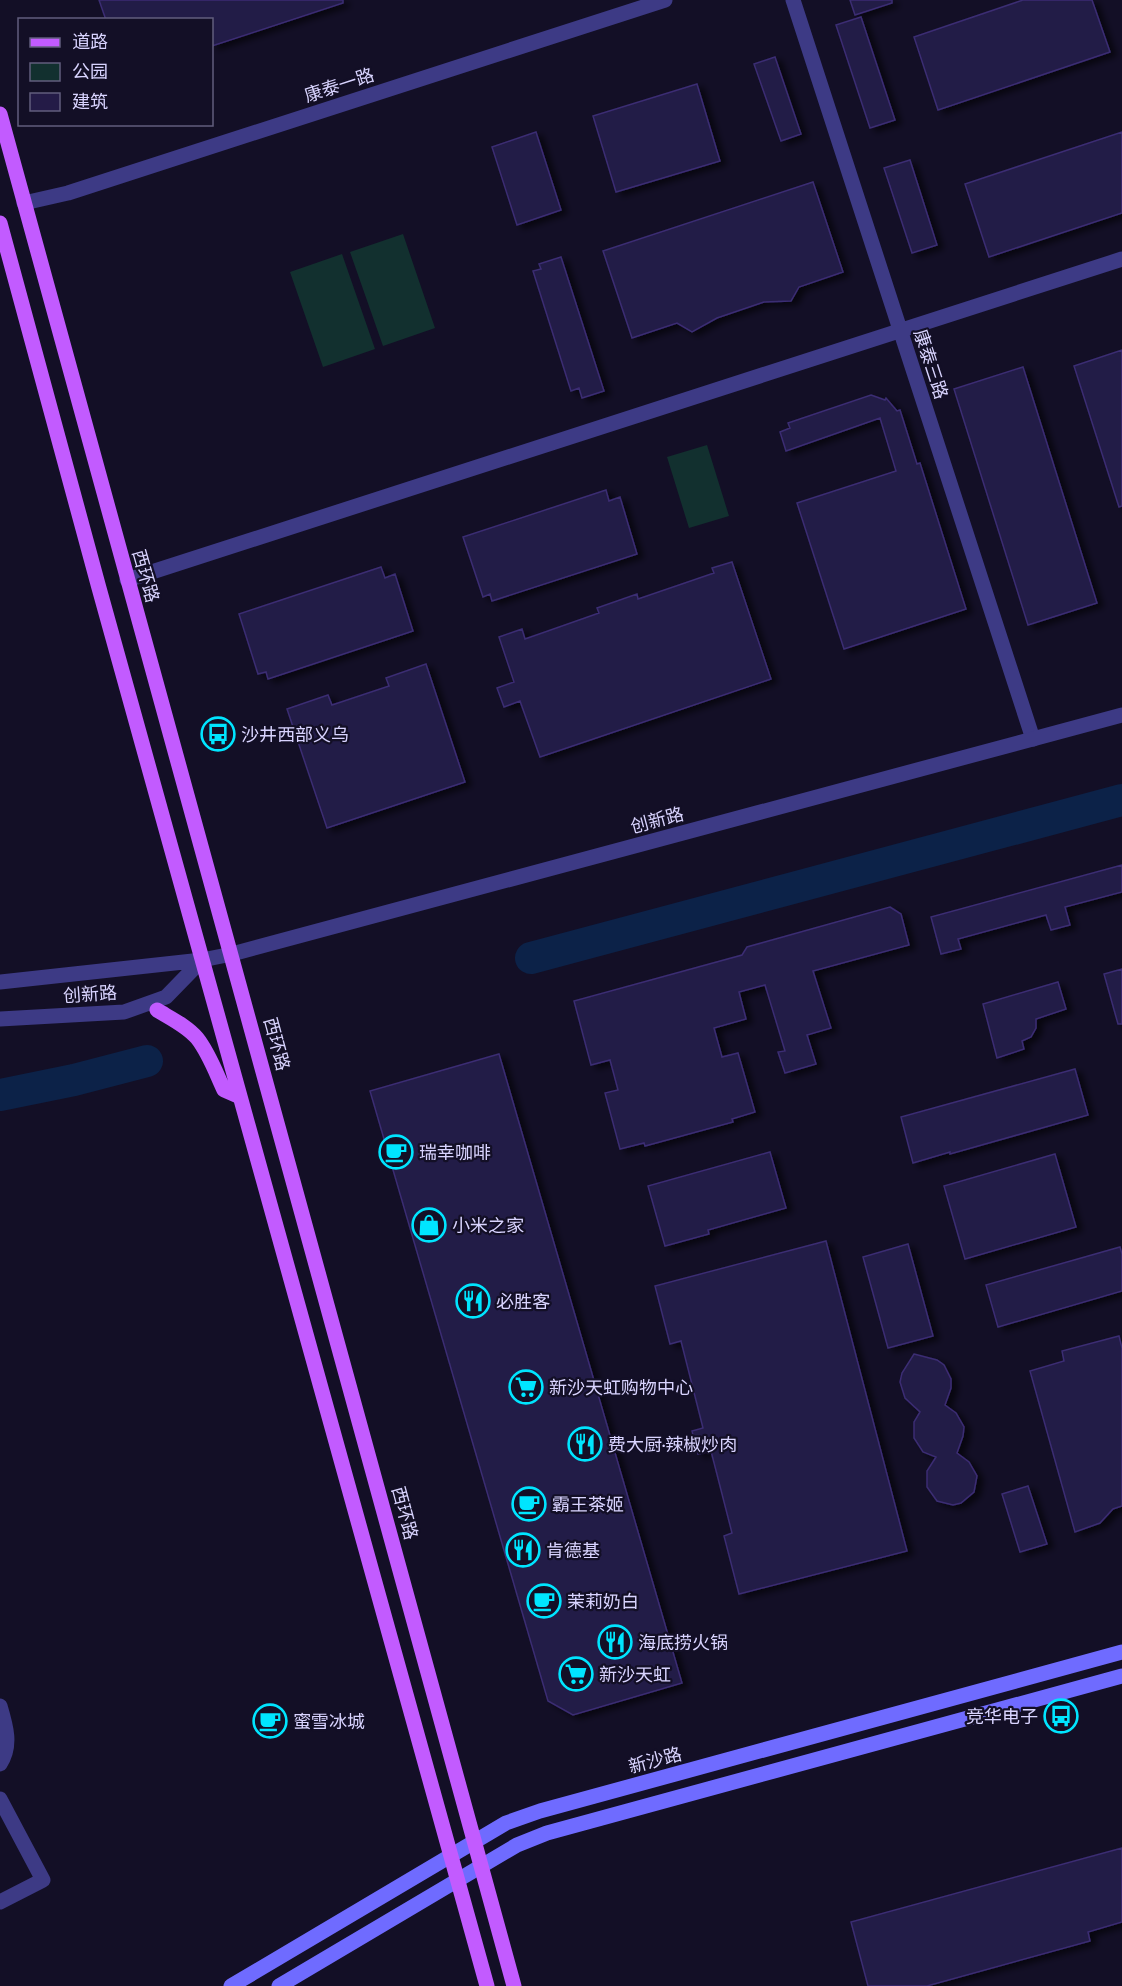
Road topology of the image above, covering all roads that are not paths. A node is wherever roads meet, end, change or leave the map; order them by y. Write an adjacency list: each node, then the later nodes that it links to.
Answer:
1 (665, 0): 4 (street, 康泰一路)
2 (793, 0): 7 (street, 康泰三路)
3 (0, 114): 4 (main road, 西环路)
4 (24, 203): 8 (main road, 西环路)
5 (0, 223): 12 (main road)
6 (1122, 259): 7 (street)
7 (900, 331): 8 (street); 10 (street, 康泰三路)
8 (127, 580): 11 (main road, 西环路)
9 (1122, 715): 10 (street, 创新路)
10 (1033, 739): 11 (street, 创新路)
11 (232, 954): 12 (street, 创新路); 22 (main road, 西环路)
12 (202, 960): 13 (street, 创新路); 15 (street, 创新路); 16 (main road)
13 (0, 982)
14 (157, 1010): 16 (main road)
15 (0, 1020)
16 (240, 1097): 23 (main road)
17 (1122, 1652): 22 (main road, 新沙路)
18 (1122, 1676): 24 (main road)
19 (0, 1706): 20 (street)
20 (0, 1764)
21 (0, 1799): 26 (street)
22 (474, 1842): 23 (main road, 新沙路); 24 (main road, 西环路)
23 (452, 1855): 25 (main road); 27 (main road, 新沙路)
24 (482, 1867): 25 (main road); 30 (main road, 西环路)
25 (458, 1880): 28 (main road); 29 (main road)
26 (0, 1902)
27 (231, 1986)
28 (279, 1986)
29 (487, 1986)
30 (514, 1986)

